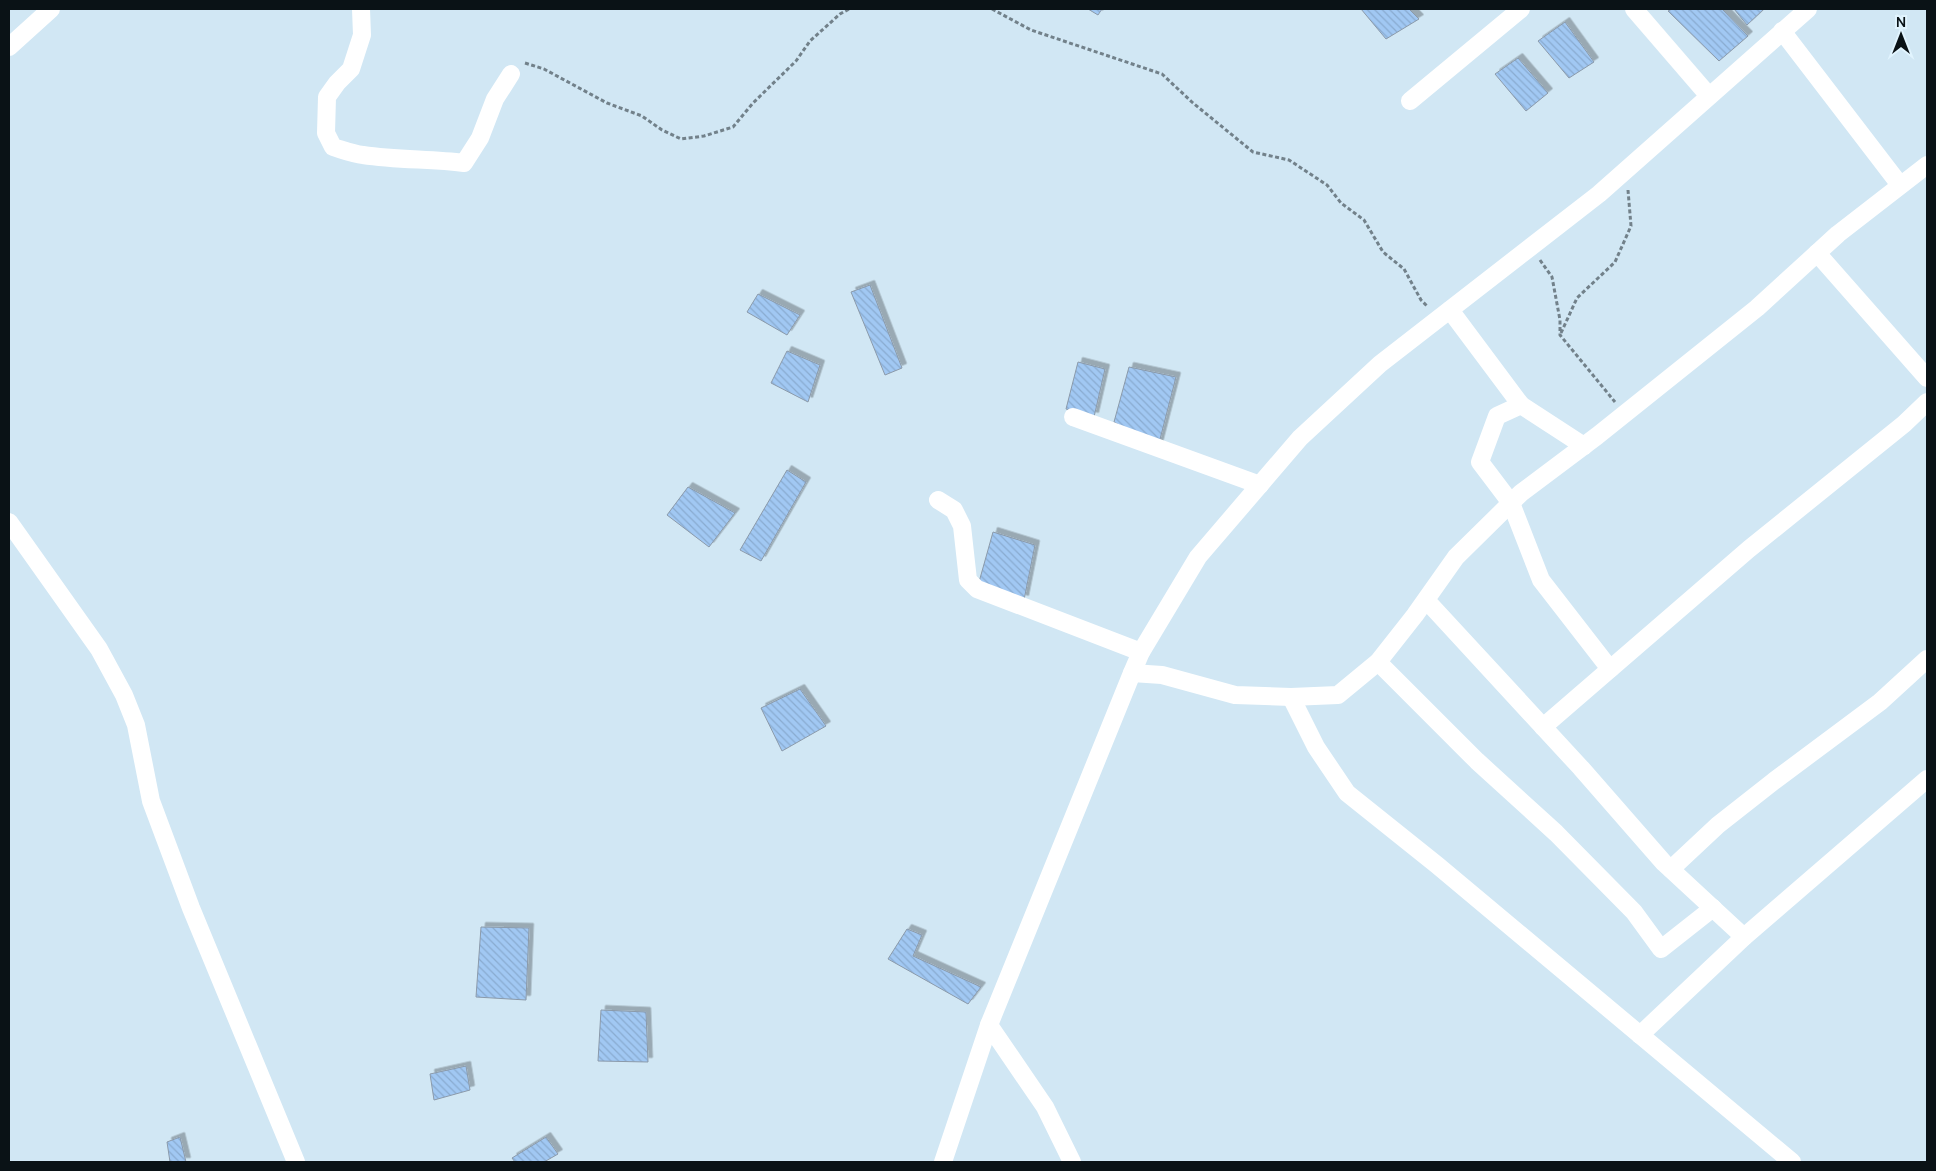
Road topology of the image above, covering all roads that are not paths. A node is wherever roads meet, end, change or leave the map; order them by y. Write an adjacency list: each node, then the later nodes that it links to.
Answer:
1 (51, 9): 7 (street)
2 (361, 9): 8 (street)
3 (1521, 9): 10 (street)
4 (1634, 9): 9 (street)
5 (1808, 9): 6 (street)
6 (1782, 31): 9 (street); 12 (street)
7 (9, 47)
8 (511, 74)
9 (1709, 96): 14 (street)
10 (1410, 101)
11 (1927, 165): 12 (street)
12 (1900, 185): 13 (street)
13 (1817, 253): 15 (street); 19 (street)
14 (1444, 314): 17 (street); 20 (street)
15 (1927, 378)
16 (1927, 402): 28 (street)
17 (1521, 405): 19 (street); 22 (street)
18 (1073, 417): 20 (street)
19 (1584, 446): 22 (street)
20 (1260, 485): 25 (street)
21 (938, 500): 25 (street)
22 (1511, 503): 24 (street); 28 (street)
23 (9, 522): 38 (street)
24 (1426, 600): 27 (street); 31 (street)
25 (1141, 652): 29 (street)
26 (1927, 659): 33 (street)
27 (1378, 662): 30 (street); 34 (street)
28 (1610, 669): 31 (street)
29 (1132, 673): 30 (street); 36 (street)
30 (1290, 697): 37 (street)
31 (1543, 727): 33 (street)
32 (1927, 779): 35 (street)
33 (1671, 869): 34 (street)
34 (1713, 908): 35 (street)
35 (1744, 937): 37 (street)
36 (988, 1025): 39 (street); 40 (street)
37 (1640, 1035): 41 (street)
38 (296, 1162)
39 (943, 1162)
40 (1072, 1162)
41 (1792, 1162)

